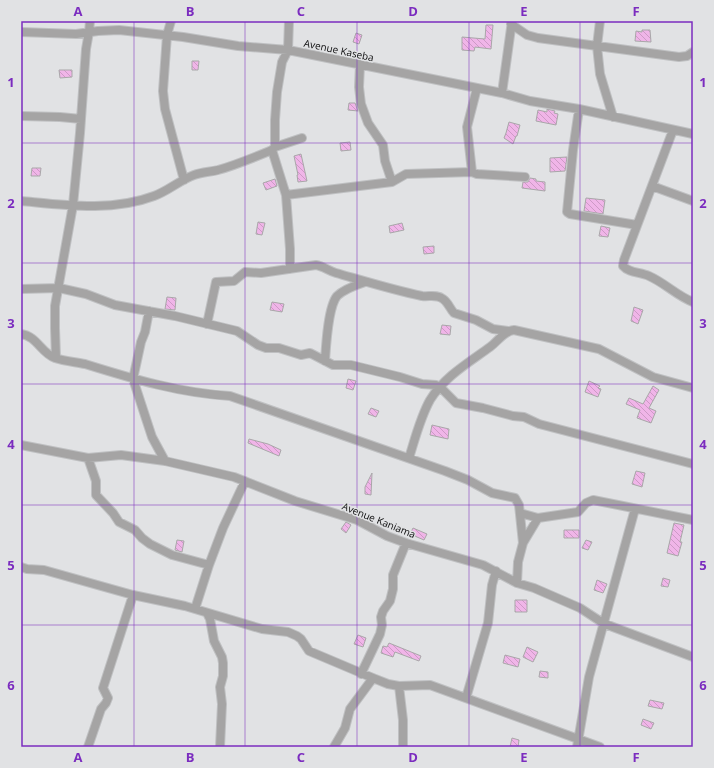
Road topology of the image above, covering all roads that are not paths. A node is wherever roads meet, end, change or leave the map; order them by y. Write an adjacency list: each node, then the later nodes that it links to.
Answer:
1 (90, 21): 7 (street)
2 (171, 21): 8 (street)
3 (289, 21): 10 (street)
4 (600, 21): 9 (street)
5 (512, 23): 9 (street); 14 (street)
6 (21, 32): 7 (street, Avenue Kaseba)
7 (89, 32): 8 (street, Avenue Kaseba); 18 (street)
8 (167, 35): 10 (street, Avenue Kaseba); 25 (street)
9 (597, 46): 11 (street); 17 (street)
10 (288, 50): 12 (street, Avenue Kaseba); 22 (street)
11 (693, 52)
12 (360, 65): 13 (street, Avenue Kaseba); 26 (street)
13 (477, 88): 14 (street, Avenue Kaseba); 23 (street)
14 (502, 93): 15 (street, Avenue Kaseba)
15 (579, 109): 17 (street, Avenue Kaseba); 32 (street)
16 (21, 116): 18 (street)
17 (613, 117): 19 (street, Avenue Kaseba)
18 (81, 119): 31 (street)
19 (673, 130): 20 (street, Avenue Kaseba); 27 (street)
20 (693, 134)
21 (302, 138): 22 (street)
22 (274, 148): 25 (street); 28 (street)
23 (472, 172): 24 (street); 26 (street)
24 (525, 177)
25 (184, 180): 31 (street)
26 (392, 182): 28 (street)
27 (652, 186): 30 (street); 32 (street)
28 (286, 195): 33 (street)
29 (21, 201): 31 (street)
30 (693, 201)
31 (73, 205): 35 (street)
32 (637, 225): 37 (street)
33 (290, 269): 34 (street); 39 (street)
34 (365, 282): 40 (street); 43 (street)
35 (59, 288): 36 (street); 38 (street); 42 (street)
36 (21, 289)
37 (693, 302)
38 (149, 311): 39 (street); 44 (street)
39 (207, 324): 43 (street)
40 (508, 331): 45 (street); 46 (street)
41 (21, 334): 42 (street)
42 (56, 358): 44 (street)
43 (325, 361): 45 (street)
44 (133, 379): 49 (street); 50 (street)
45 (440, 387): 49 (street); 51 (street)
46 (693, 388)
47 (21, 445): 48 (street, Avenue Kaniama)
48 (88, 458): 50 (street, Avenue Kaniama); 59 (street)
49 (409, 458): 54 (street)
50 (165, 461): 52 (street, Avenue Kaniama)
51 (693, 464)
52 (245, 481): 57 (street, Avenue Kaniama); 59 (street)
53 (635, 509): 55 (street); 56 (street); 66 (street)
54 (520, 513): 55 (street); 58 (street)
55 (538, 518): 58 (street)
56 (693, 520)
57 (406, 543): 61 (street, Avenue Kaniama); 68 (street)
58 (523, 543): 62 (street)
59 (209, 565): 64 (street)
60 (21, 566): 63 (street)
61 (496, 571): 62 (street, Avenue Kaniama); 71 (street)
62 (517, 583): 66 (street, Avenue Kaniama)
63 (133, 595): 64 (street); 73 (street)
64 (195, 609): 65 (street)
65 (207, 613): 68 (street); 74 (street)
66 (603, 623): 67 (street, Avenue Kaniama); 72 (street)
67 (693, 657)
68 (361, 674): 69 (street)
69 (372, 678): 70 (street); 75 (street)
70 (399, 686): 71 (street); 76 (street)
71 (466, 698): 72 (street)
72 (579, 738): 77 (street); 78 (street)
73 (88, 747)
74 (220, 747)
75 (334, 747)
76 (403, 747)
77 (577, 747)
78 (600, 747)

